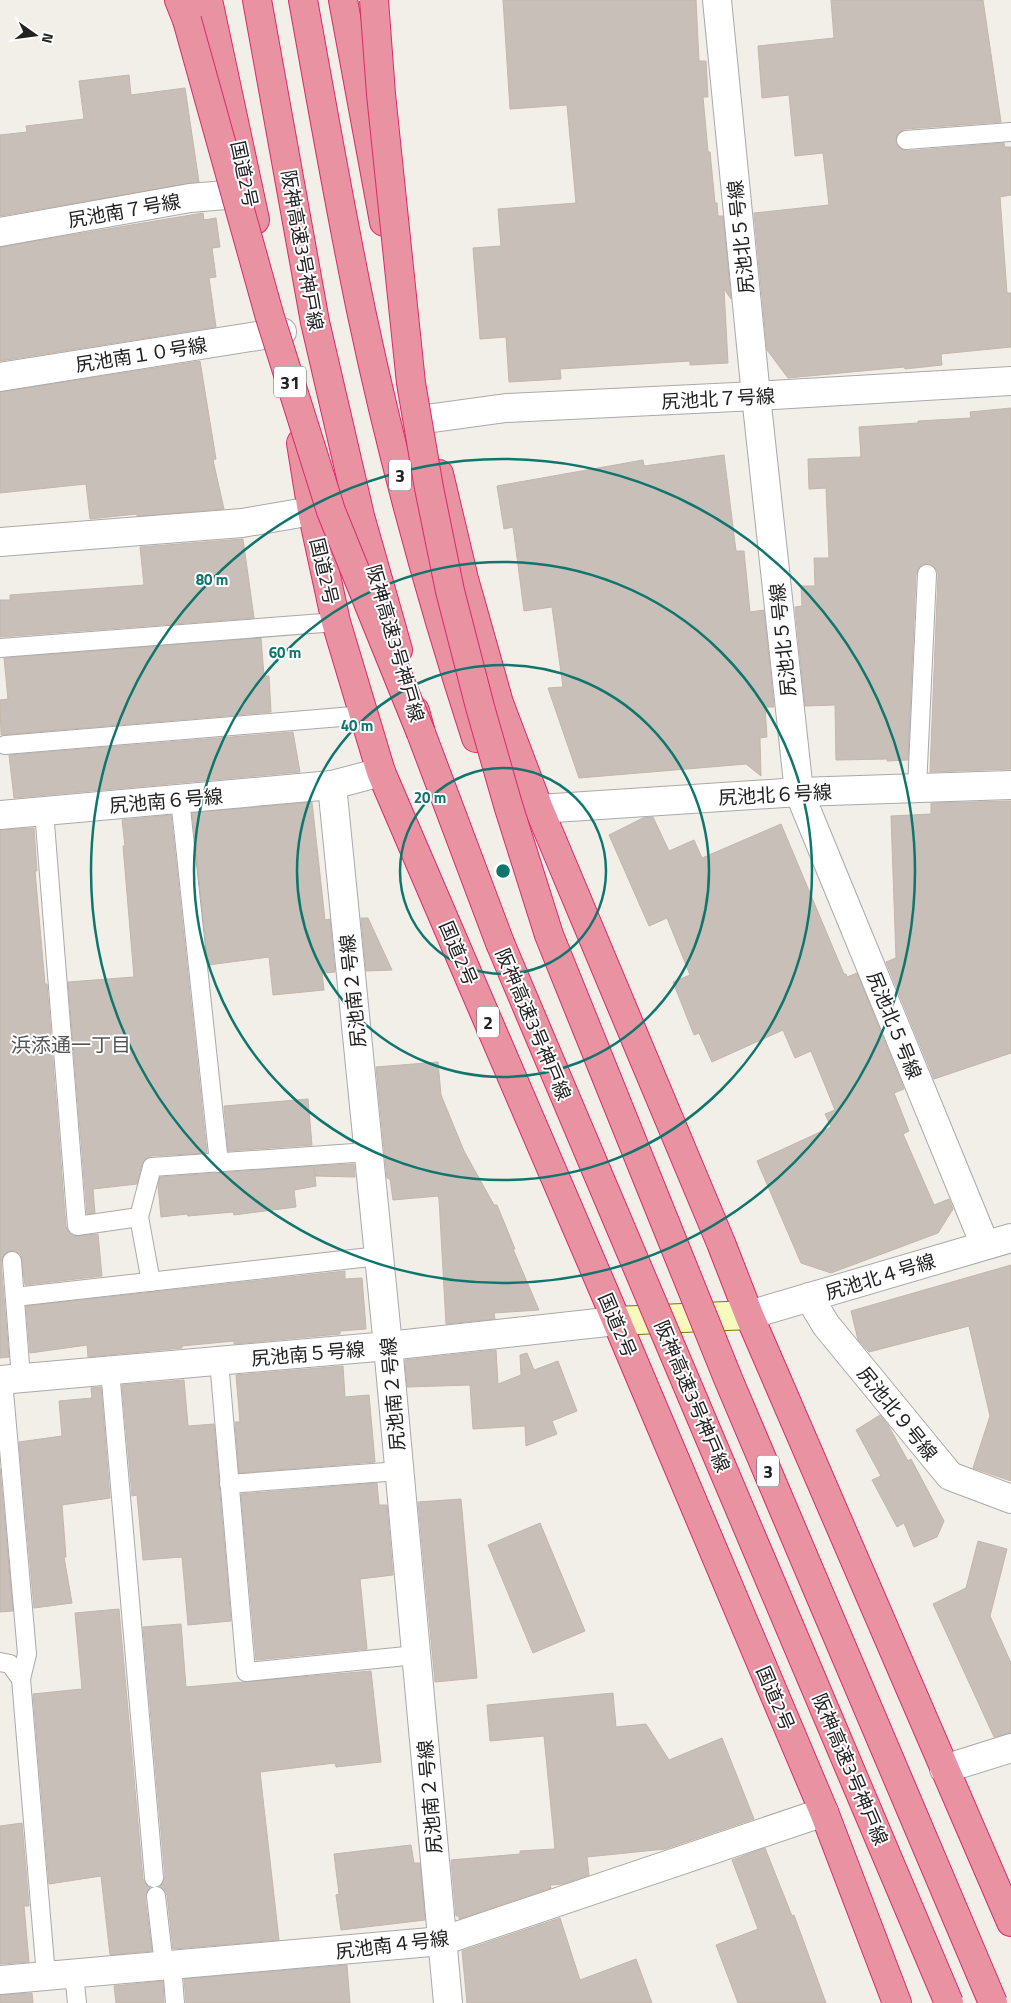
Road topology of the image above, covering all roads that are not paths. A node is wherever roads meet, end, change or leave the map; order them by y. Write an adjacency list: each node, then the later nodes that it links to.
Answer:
1 (208, 0): 12 (highway, 国道2号 / 2)
2 (257, 0): 25 (highway, 阪神高速3号神戸線 / 3, bridge)
3 (303, 0): 36 (highway, 阪神高速3号神戸線 / 3, bridge)
4 (343, 0): 18 (highway)
5 (374, 0): 9 (highway, bridge)
6 (379, 0): 9 (highway, bridge)
7 (716, 0): 17 (street, 尻池北５号線)
8 (183, 7): 25 (highway, 31, bridge)
9 (376, 33): 36 (highway, bridge)
10 (1011, 132): 11 (lane)
11 (906, 140)
12 (249, 193): 13 (street, 尻池南７号線); 14 (highway, 国道2号 / 2)
13 (0, 232)
14 (282, 332): 15 (street, 尻池南１０号線); 19 (highway, 国道2号 / 2)
15 (0, 377)
16 (1011, 381): 17 (street, 尻池北７号線)
17 (756, 396): 18 (street, 尻池北７号線); 31 (street, 尻池北５号線)
18 (426, 419): 33 (highway)
19 (312, 511): 20 (street); 22 (highway, 国道2号 / 2)
20 (0, 542)
21 (926, 574): 30 (lane)
22 (336, 622): 23 (lane); 24 (highway, 国道2号 / 2)
23 (0, 648)
24 (364, 715): 26 (lane); 27 (highway, 国道2号 / 2)
25 (421, 733): 73 (highway, 阪神高速3号神戸線 / 3, bridge)
26 (5, 745)
27 (382, 772): 28 (street, 尻池南６号線); 47 (highway, 国道2号 / 2)
28 (332, 785): 32 (street, 尻池南６号線); 37 (street, 尻池南２号線)
29 (1011, 785): 30 (street, 尻池北６号線)
30 (917, 788): 31 (street, 尻池北６号線)
31 (799, 792): 33 (street, 尻池北６号線); 40 (street, 尻池北５号線)
32 (180, 799): 34 (street, 尻池南６号線); 38 (lane)
33 (539, 809): 46 (highway)
34 (44, 811): 35 (street, 尻池南６号線); 39 (lane)
35 (0, 815)
36 (549, 935): 74 (highway, 阪神高速3号神戸線 / 3, bridge)
37 (368, 1152): 38 (lane); 41 (street, 尻池南２号線)
38 (219, 1163): 39 (lane)
39 (139, 1217): 43 (lane)
40 (998, 1242): 45 (street, 尻池北４号線)
41 (379, 1256): 43 (lane); 48 (street, 尻池南２号線)
42 (12, 1260): 44 (lane)
43 (151, 1282): 44 (lane)
44 (15, 1297): 51 (lane)
45 (809, 1297): 46 (street, 尻池北４号線); 54 (street, 尻池北９号線)
46 (749, 1315): 47 (street); 59 (highway)
47 (616, 1321): 48 (street, 尻池南５号線); 60 (highway, 国道2号 / 2)
48 (388, 1346): 49 (street, 尻池南５号線); 52 (street, 尻池南２号線)
49 (219, 1361): 50 (street, 尻池南５号線); 53 (lane)
50 (110, 1370): 51 (street, 尻池南５号線); 61 (lane)
51 (8, 1379): 57 (lane)
52 (399, 1471): 53 (lane); 55 (street, 尻池南２号線)
53 (229, 1484): 55 (lane)
54 (1011, 1499)
55 (416, 1655): 64 (street, 尻池南２号線)
56 (0, 1662): 57 (lane)
57 (21, 1679): 67 (lane)
58 (1011, 1748): 59 (street)
59 (944, 1770): 63 (highway)
60 (824, 1812): 64 (street, 尻池南４号線); 72 (highway, 国道2号 / 2)
61 (154, 1878)
62 (156, 1896): 65 (lane)
63 (1011, 1922)
64 (442, 1941): 65 (street, 尻池南４号線); 71 (street, 尻池南２号線)
65 (168, 1965): 66 (street, 尻池南４号線); 70 (lane)
66 (74, 1973): 67 (street, 尻池南４号線); 69 (lane)
67 (46, 1976): 68 (street, 尻池南４号線)
68 (0, 1980)
69 (77, 2003)
70 (175, 2003)
71 (448, 2003)
72 (897, 2003)
73 (950, 2003)
74 (993, 2003)

